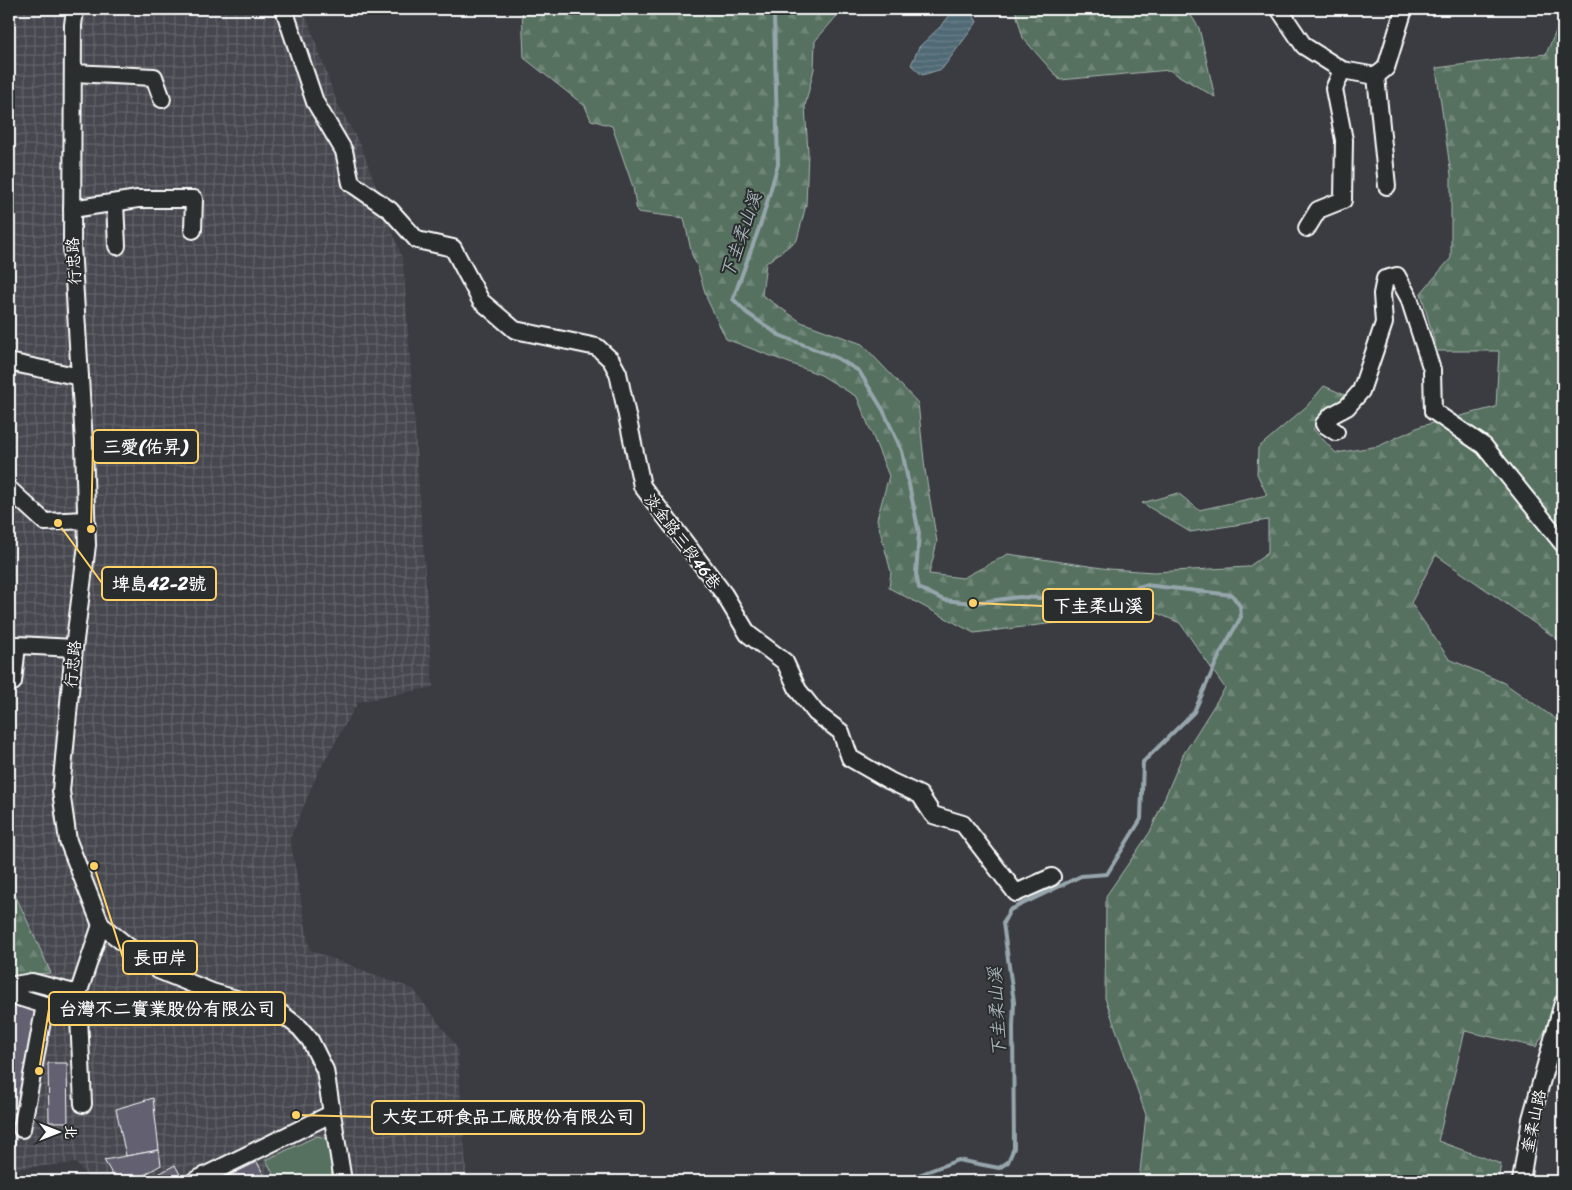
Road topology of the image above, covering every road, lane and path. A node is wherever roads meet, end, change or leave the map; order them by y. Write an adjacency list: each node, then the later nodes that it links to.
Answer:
1 (75, 9): 6 (street, 行忠路)
2 (284, 9): 23 (street, 淡金路三段46巷)
3 (1279, 9): 5 (street)
4 (1404, 9): 7 (street)
5 (1342, 70): 7 (street); 12 (street)
6 (73, 73): 8 (street); 11 (street, 行忠路)
7 (1376, 76): 9 (street)
8 (162, 99)
9 (1387, 186)
10 (115, 202): 11 (street); 13 (street); 14 (street)
11 (72, 209): 16 (street, 行忠路)
12 (1307, 228)
13 (193, 230)
14 (117, 246)
15 (9, 362): 16 (street)
16 (80, 377): 19 (street, 行忠路)
17 (1336, 432): 20 (street)
18 (9, 489): 19 (street)
19 (86, 520): 21 (street, 行忠路)
20 (1563, 544)
21 (74, 648): 22 (street); 24 (street, 行忠路)
22 (13, 682)
23 (1052, 877)
24 (101, 925): 27 (street); 31 (street)
25 (9, 986): 27 (street)
26 (9, 996): 29 (street)
27 (79, 1000): 29 (street); 30 (street)
28 (1563, 1003): 35 (street, 奎柔山路)
29 (45, 1004): 32 (street)
30 (83, 1104)
31 (331, 1114): 33 (street); 34 (street)
32 (22, 1129)
33 (194, 1181)
34 (343, 1181)
35 (1522, 1181)

